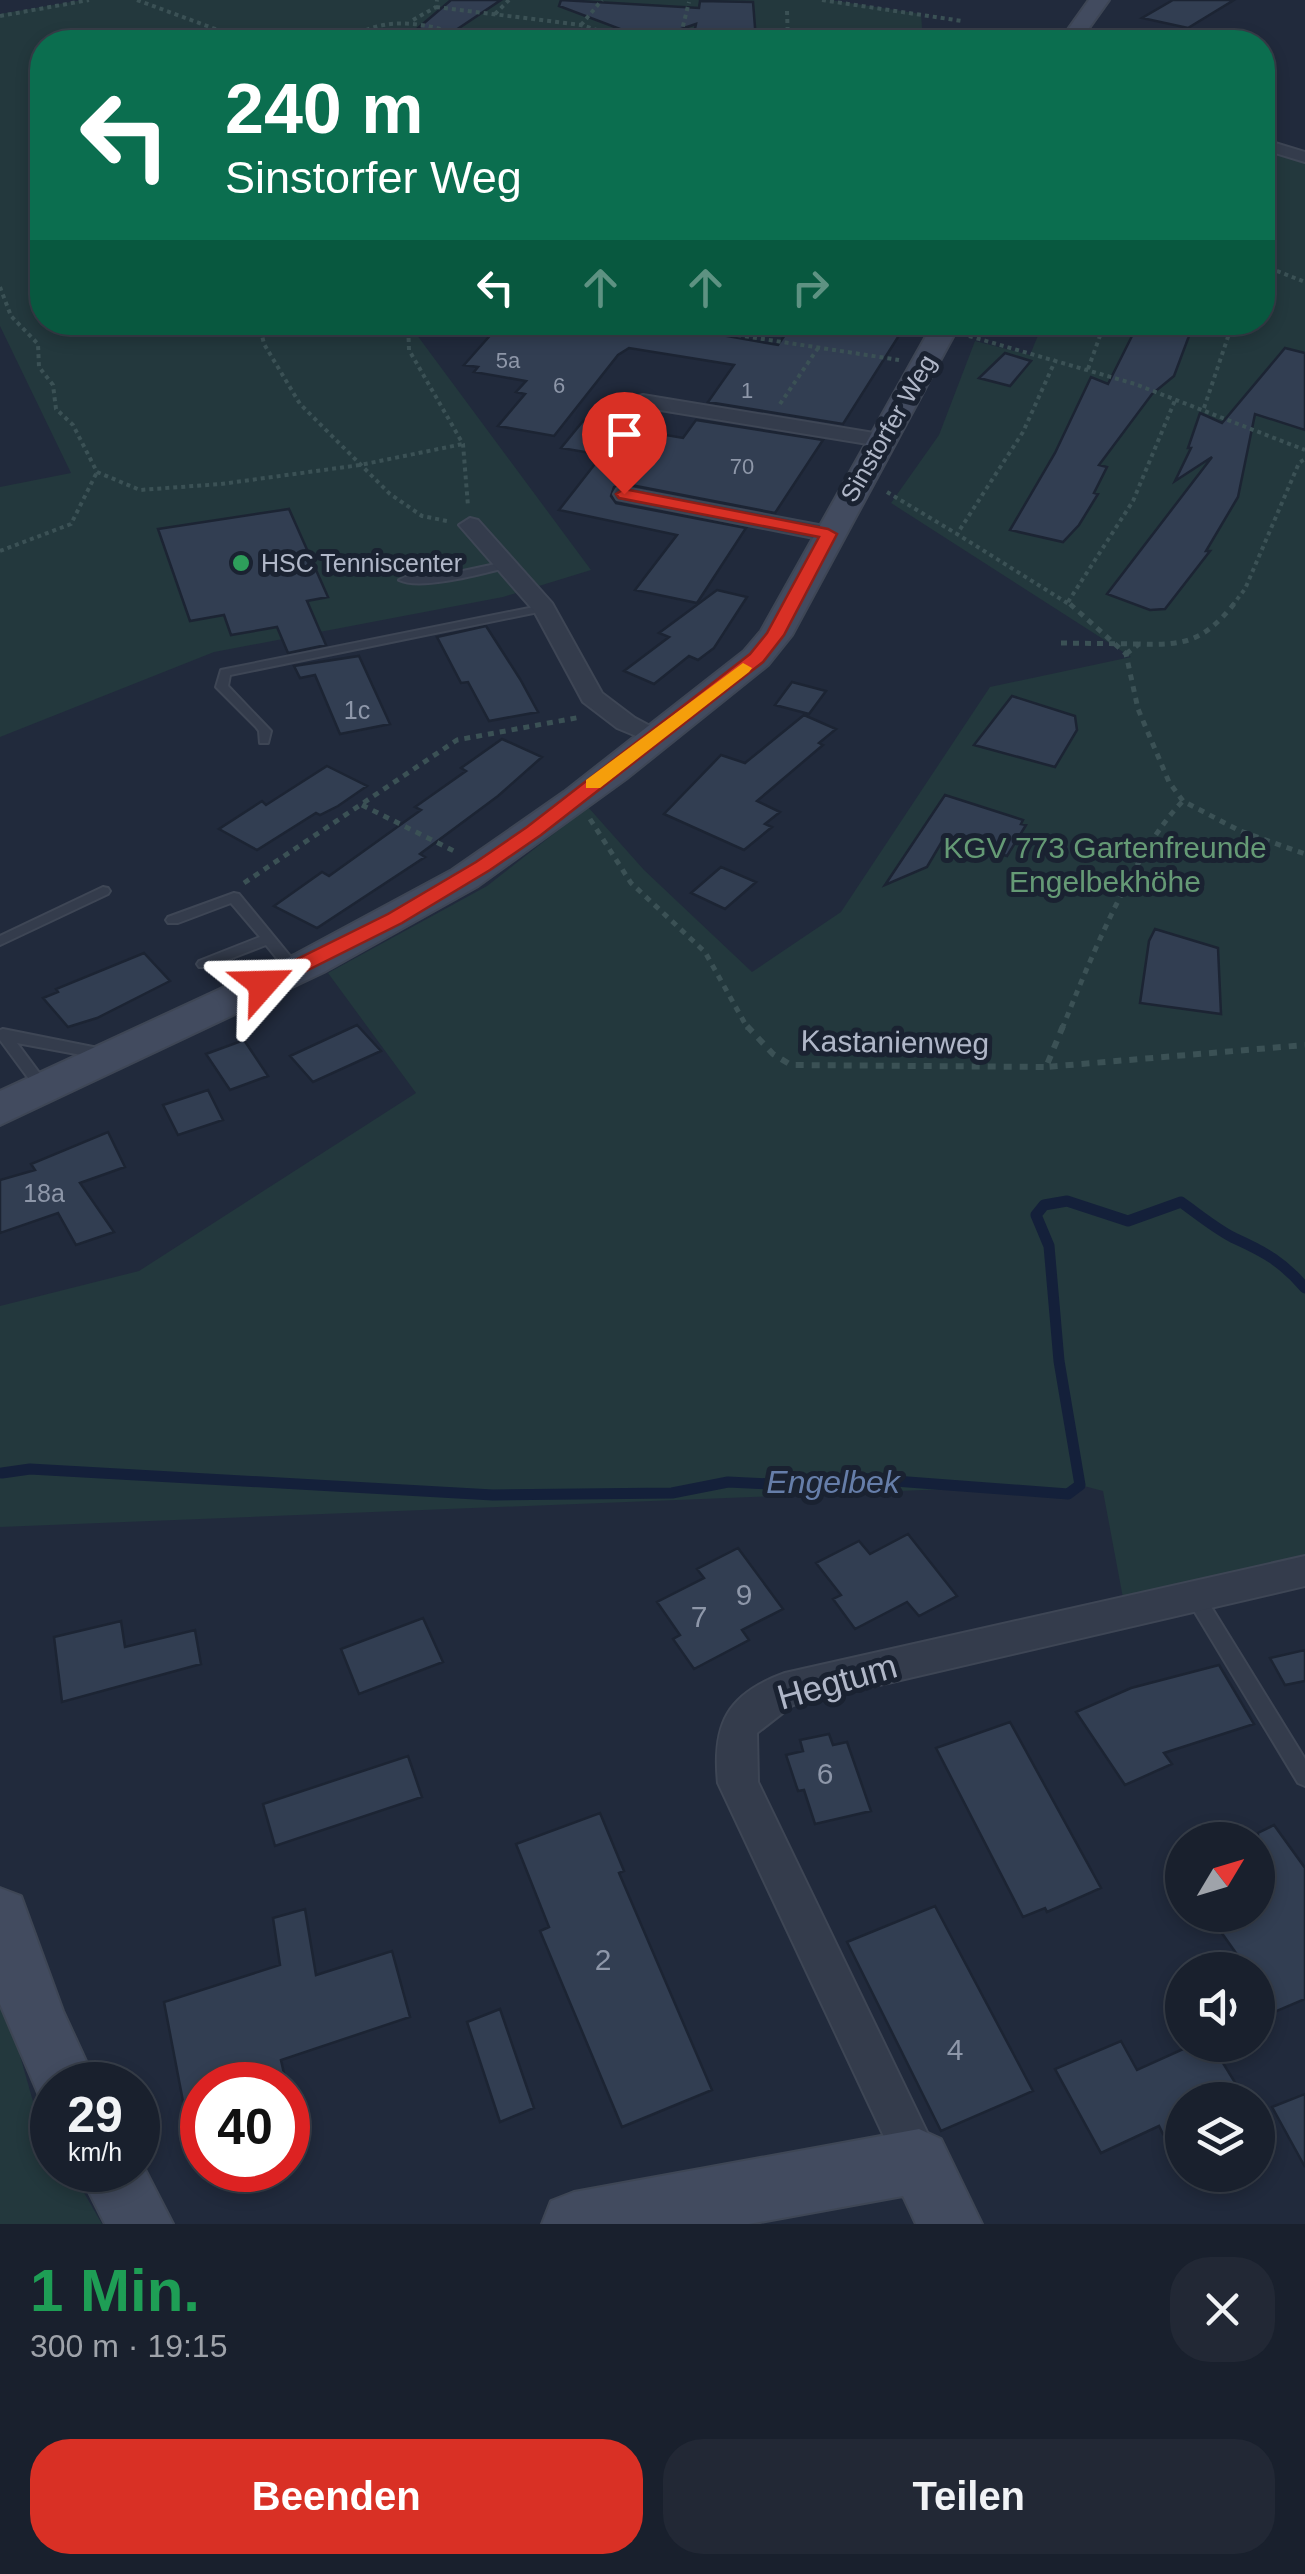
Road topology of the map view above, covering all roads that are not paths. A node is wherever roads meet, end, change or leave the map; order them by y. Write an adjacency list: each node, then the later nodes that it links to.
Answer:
1 (1099, 0): 2 (street)
2 (1078, 30)
3 (1275, 148): 4 (street)
4 (1305, 157)
5 (952, 335): 7 (street, Sinstorfer Weg)
6 (630, 420): 7 (street)
7 (880, 440): 10 (street, Sinstorfer Weg)
8 (624, 494): 10 (street, Sinstorfer Weg)
9 (470, 525): 11 (street)
10 (828, 534): 14 (street, Sinstorfer Weg)
11 (506, 564): 12 (lane); 13 (street)
12 (405, 580)
13 (544, 608): 14 (street); 15 (lane)
14 (655, 735): 21 (street, Sinstorfer Weg)
15 (264, 740)
16 (102, 891): 19 (lane)
17 (173, 920): 18 (lane)
18 (268, 939): 20 (lane); 21 (lane)
19 (0, 941)
20 (204, 964)
21 (294, 970): 23 (street, Sinstorfer Weg)
22 (4, 1034): 23 (lane); 24 (lane)
23 (109, 1055): 24 (street, Sinstorfer Weg)
24 (42, 1086): 25 (street, Sinstorfer Weg)
25 (0, 1110)
26 (1305, 1571): 27 (street, Hegtum)
27 (1196, 1598): 28 (lane); 31 (street, Hegtum)
28 (1305, 1777)
29 (0, 1916): 30 (street)
30 (55, 2062)
31 (919, 2161): 34 (street); 35 (street, Hegtum)
32 (123, 2192): 33 (street)
33 (141, 2224)
34 (574, 2224)
35 (950, 2224)

